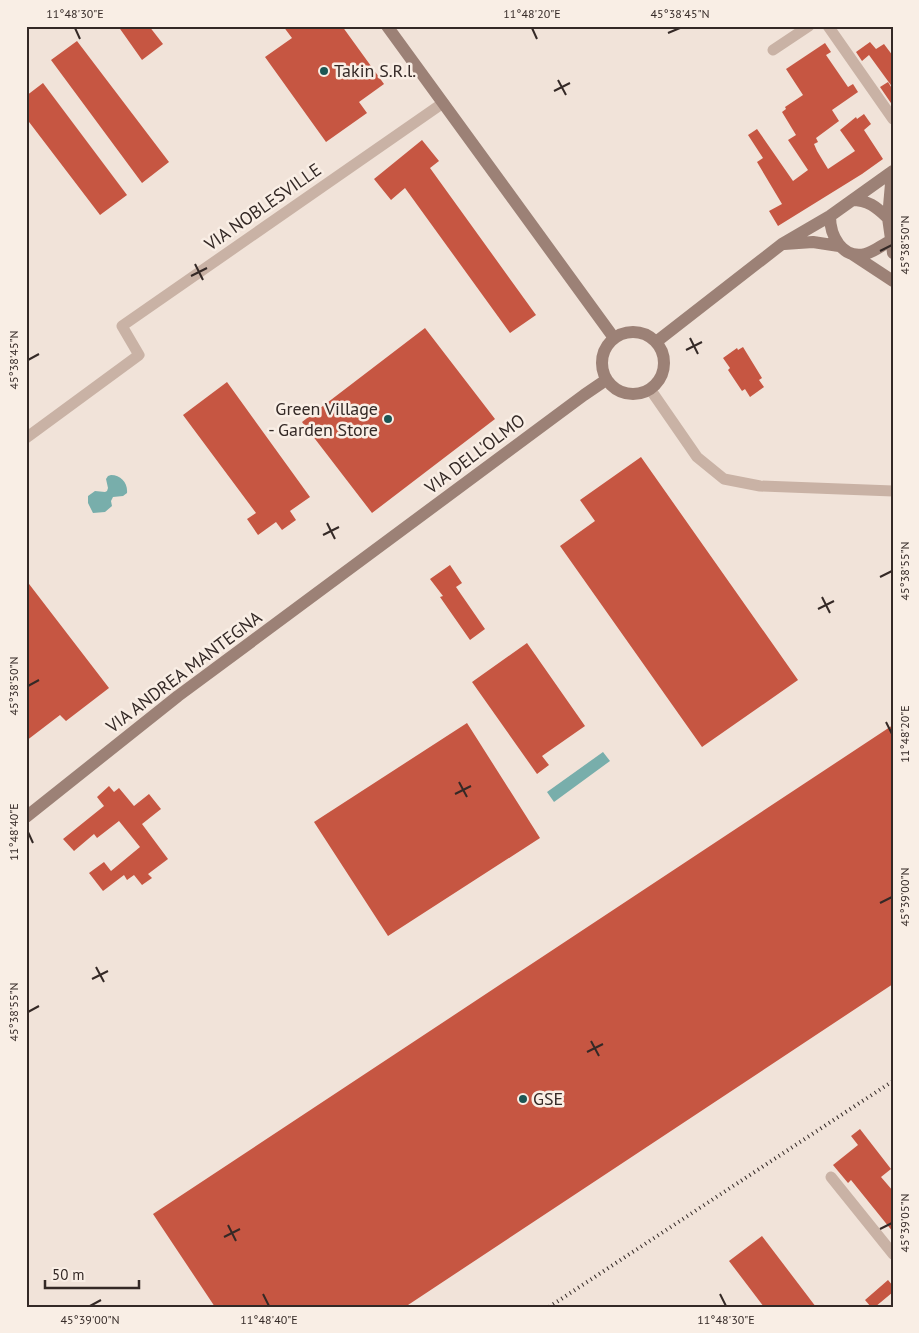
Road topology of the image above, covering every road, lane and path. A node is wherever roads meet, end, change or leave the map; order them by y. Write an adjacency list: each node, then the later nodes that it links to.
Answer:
1 (388, 26): 5 (main road)
2 (809, 26): 4 (street)
3 (828, 26): 6 (street)
4 (773, 50)
5 (443, 103): 15 (main road); 19 (street, VIA NOBLESVILLE)
6 (893, 119)
7 (893, 172): 8 (main road); 10 (main road)
8 (852, 200): 9 (main road); 10 (main road)
9 (830, 216): 11 (main road); 13 (main road)
10 (888, 218): 12 (main road)
11 (782, 244): 13 (main road); 16 (main road)
12 (892, 247): 13 (main road)
13 (844, 249): 14 (main road)
14 (893, 281)
15 (614, 338): 16 (main road); 17 (main road)
16 (656, 342): 18 (main road)
17 (606, 380): 18 (main road); 21 (main road, VIA DELL'OLMO)
18 (650, 389): 20 (street)
19 (26, 438)
20 (893, 491)
21 (366, 557): 22 (main road, VIA ANDREA MANTEGNA)
22 (26, 817)
23 (831, 1177): 24 (street)
24 (893, 1254)

